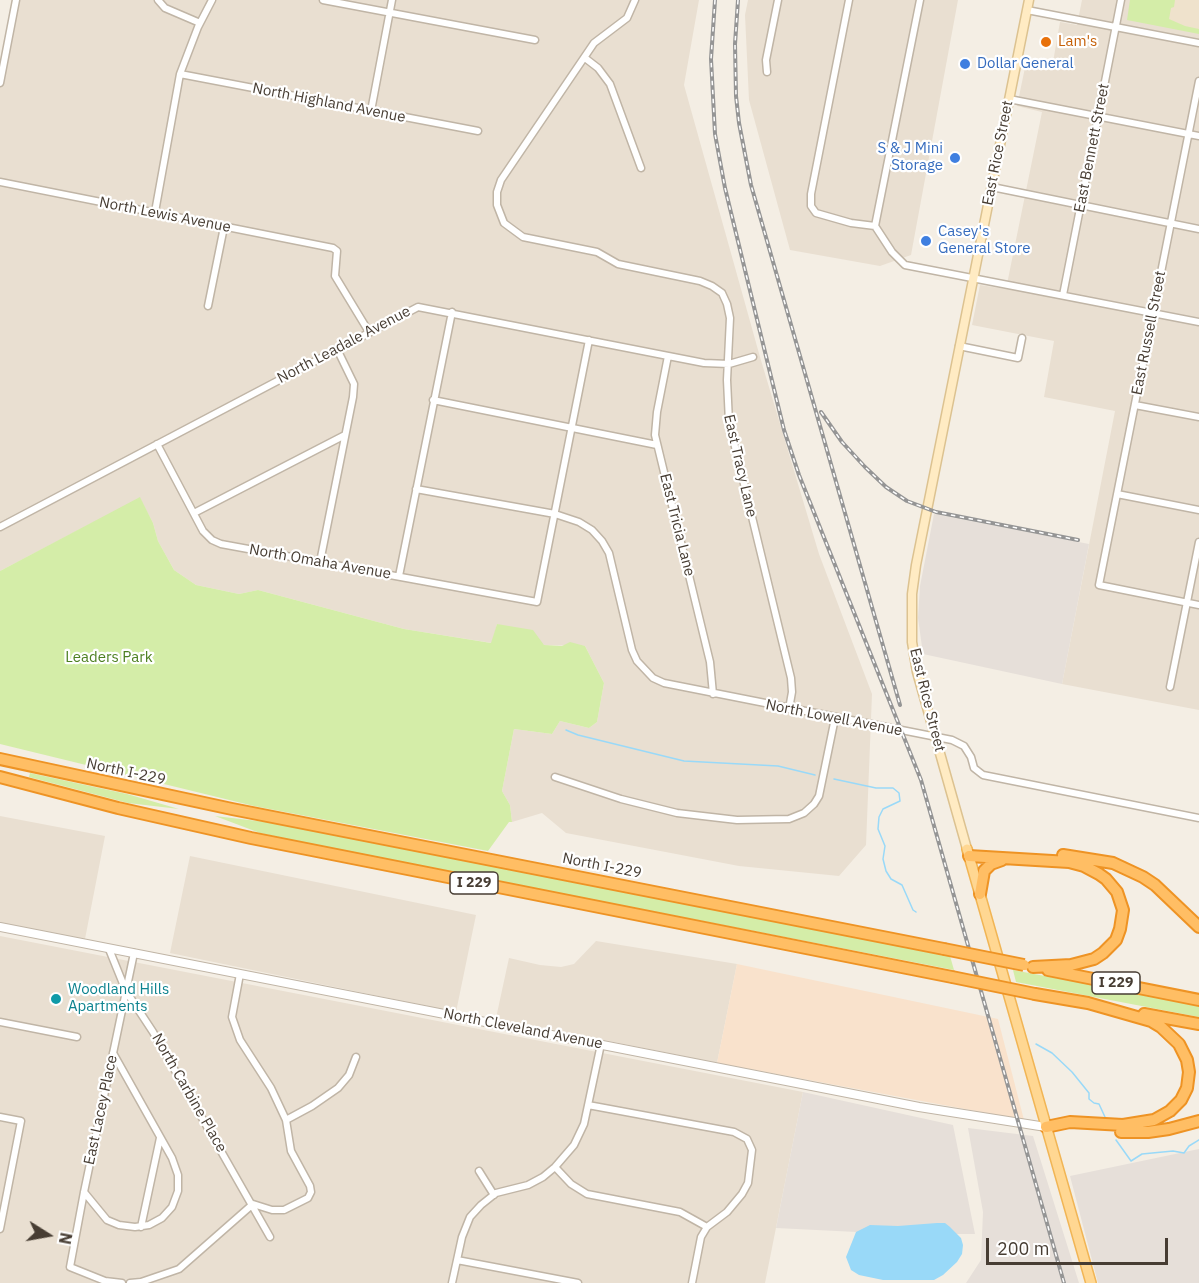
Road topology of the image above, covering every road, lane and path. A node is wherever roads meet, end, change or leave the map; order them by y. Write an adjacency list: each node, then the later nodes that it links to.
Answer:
1 (16, 0): 22 (street)
2 (158, 0): 14 (street)
3 (212, 0): 14 (street)
4 (323, 0): 13 (street)
5 (392, 0): 13 (street)
6 (635, 0): 18 (street, East Tracy Lane)
7 (778, 0): 19 (street)
8 (849, 0): 36 (street)
9 (920, 0): 36 (street)
10 (1029, 0): 12 (main road, East Rice Street)
11 (1121, 0): 15 (street, East Bennett Street)
12 (1027, 10): 15 (street); 23 (main road, East Rice Street)
13 (390, 13): 16 (street); 24 (street)
14 (200, 22): 20 (street)
15 (1116, 27): 17 (street); 25 (street, East Bennett Street)
16 (535, 40)
17 (1199, 43)
18 (585, 58): 29 (street); 51 (street, East Tracy Lane)
19 (767, 72)
20 (180, 74): 24 (street, North Highland Avenue); 33 (street)
21 (1199, 81): 27 (street, East Russell Street)
22 (0, 83)
23 (1009, 99): 25 (street); 31 (main road, East Rice Street)
24 (371, 111): 26 (street, North Highland Avenue)
25 (1098, 117): 27 (street); 32 (street, East Bennett Street)
26 (478, 131)
27 (1188, 134): 28 (street); 34 (street, East Russell Street)
28 (1199, 136)
29 (641, 168)
30 (0, 183): 33 (street, North Lewis Avenue)
31 (992, 187): 32 (street); 38 (main road, East Rice Street)
32 (1081, 206): 34 (street); 39 (street, East Bennett Street)
33 (155, 212): 35 (street, North Lewis Avenue)
34 (1171, 223): 37 (street); 42 (street, East Russell Street)
35 (224, 226): 40 (street); 44 (street, North Lewis Avenue)
36 (875, 226): 38 (street)
37 (1199, 229)
38 (973, 278): 39 (street); 47 (main road, East Rice Street)
39 (1063, 295): 42 (street)
40 (208, 306)
41 (452, 312): 44 (street, North Leadale Avenue); 46 (street, North Leadale Avenue); 52 (street)
42 (1153, 312): 43 (street); 53 (street, East Russell Street)
43 (1199, 322)
44 (369, 332): 48 (street, North Leadale Avenue)
45 (1022, 338): 47 (street)
46 (589, 340): 49 (street, North Leadale Avenue); 55 (street)
47 (959, 346): 74 (main road, East Rice Street)
48 (337, 349): 56 (street); 57 (street, North Leadale Avenue)
49 (668, 356): 51 (street, North Leadale Avenue); 58 (street, East Tricia Lane)
50 (753, 357): 51 (street, North Leadale Avenue)
51 (729, 364): 72 (street, East Tracy Lane)
52 (433, 400): 55 (street); 59 (street)
53 (1135, 405): 54 (street); 60 (street, East Russell Street)
54 (1199, 417)
55 (571, 428): 58 (street); 63 (street)
56 (345, 435): 62 (street); 66 (street)
57 (157, 444): 62 (street, North Omaha Avenue); 64 (street, North Leadale Avenue)
58 (657, 445): 71 (street, East Tricia Lane)
59 (416, 489): 63 (street, North Lowell Avenue); 67 (street)
60 (1117, 494): 61 (street); 68 (street, East Russell Street)
61 (1199, 510)
62 (194, 513): 66 (street, North Omaha Avenue)
63 (555, 514): 67 (street, North Omaha Avenue); 71 (street, North Lowell Avenue)
64 (0, 527)
65 (1199, 542): 68 (street)
66 (320, 562): 67 (street, North Omaha Avenue)
67 (399, 576)
68 (1187, 602): 69 (street); 70 (street)
69 (1199, 605)
70 (1170, 687)
71 (712, 694): 72 (street, North Lowell Avenue)
72 (789, 709): 73 (street, North Lowell Avenue)
73 (836, 718): 74 (street, North Lowell Avenue); 77 (street)
74 (935, 738): 78 (street, North Lowell Avenue); 79 (main road, East Rice Street)
75 (0, 759): 86 (highway, North I-229 / I 229, bridge)
76 (0, 777): 90 (highway, I 229, bridge)
77 (555, 777)
78 (1199, 818)
79 (968, 853): 80 (highway); 81 (main road, East Rice Street); 83 (highway)
80 (1011, 859): 81 (highway); 86 (highway)
81 (980, 894): 101 (main road, East Rice Street)
82 (0, 927): 84 (street, North Cleveland Avenue)
83 (1199, 927)
84 (109, 949): 85 (street, North Cleveland Avenue); 88 (street, North Carbine Place)
85 (134, 954): 87 (street, North Cleveland Avenue); 88 (street, East Lacey Place)
86 (1028, 966): 89 (highway, North I-229 / I 229)
87 (240, 974): 94 (street, North Cleveland Avenue); 99 (street)
88 (126, 990): 95 (street, East Lacey Place); 108 (street, North Carbine Place)
89 (1199, 1000)
90 (1088, 1003): 92 (highway, I 229); 101 (highway)
91 (0, 1022): 93 (street)
92 (1199, 1024)
93 (77, 1037)
94 (601, 1044): 97 (street); 101 (street, North Cleveland Avenue)
95 (113, 1053): 102 (street); 105 (street, East Lacey Place)
96 (356, 1057): 99 (street)
97 (588, 1105): 103 (street); 110 (street)
98 (0, 1117): 107 (street)
99 (286, 1120): 108 (street)
100 (1199, 1121): 101 (highway)
101 (1046, 1127): 119 (main road, East Rice Street)
102 (160, 1137): 109 (street); 109 (street)
103 (555, 1167): 106 (street); 110 (street)
104 (479, 1171): 106 (street)
105 (84, 1192): 109 (street); 114 (street, East Lacey Place)
106 (494, 1195): 113 (street)
107 (2, 1204): 111 (street)
108 (252, 1204): 112 (street, North Carbine Place); 115 (street)
109 (141, 1227)
110 (707, 1227): 118 (street)
111 (0, 1229)
112 (270, 1237)
113 (457, 1260): 116 (street); 117 (street)
114 (122, 1283)
115 (130, 1283)
116 (452, 1283)
117 (578, 1283)
118 (692, 1283)
119 (1091, 1283)

